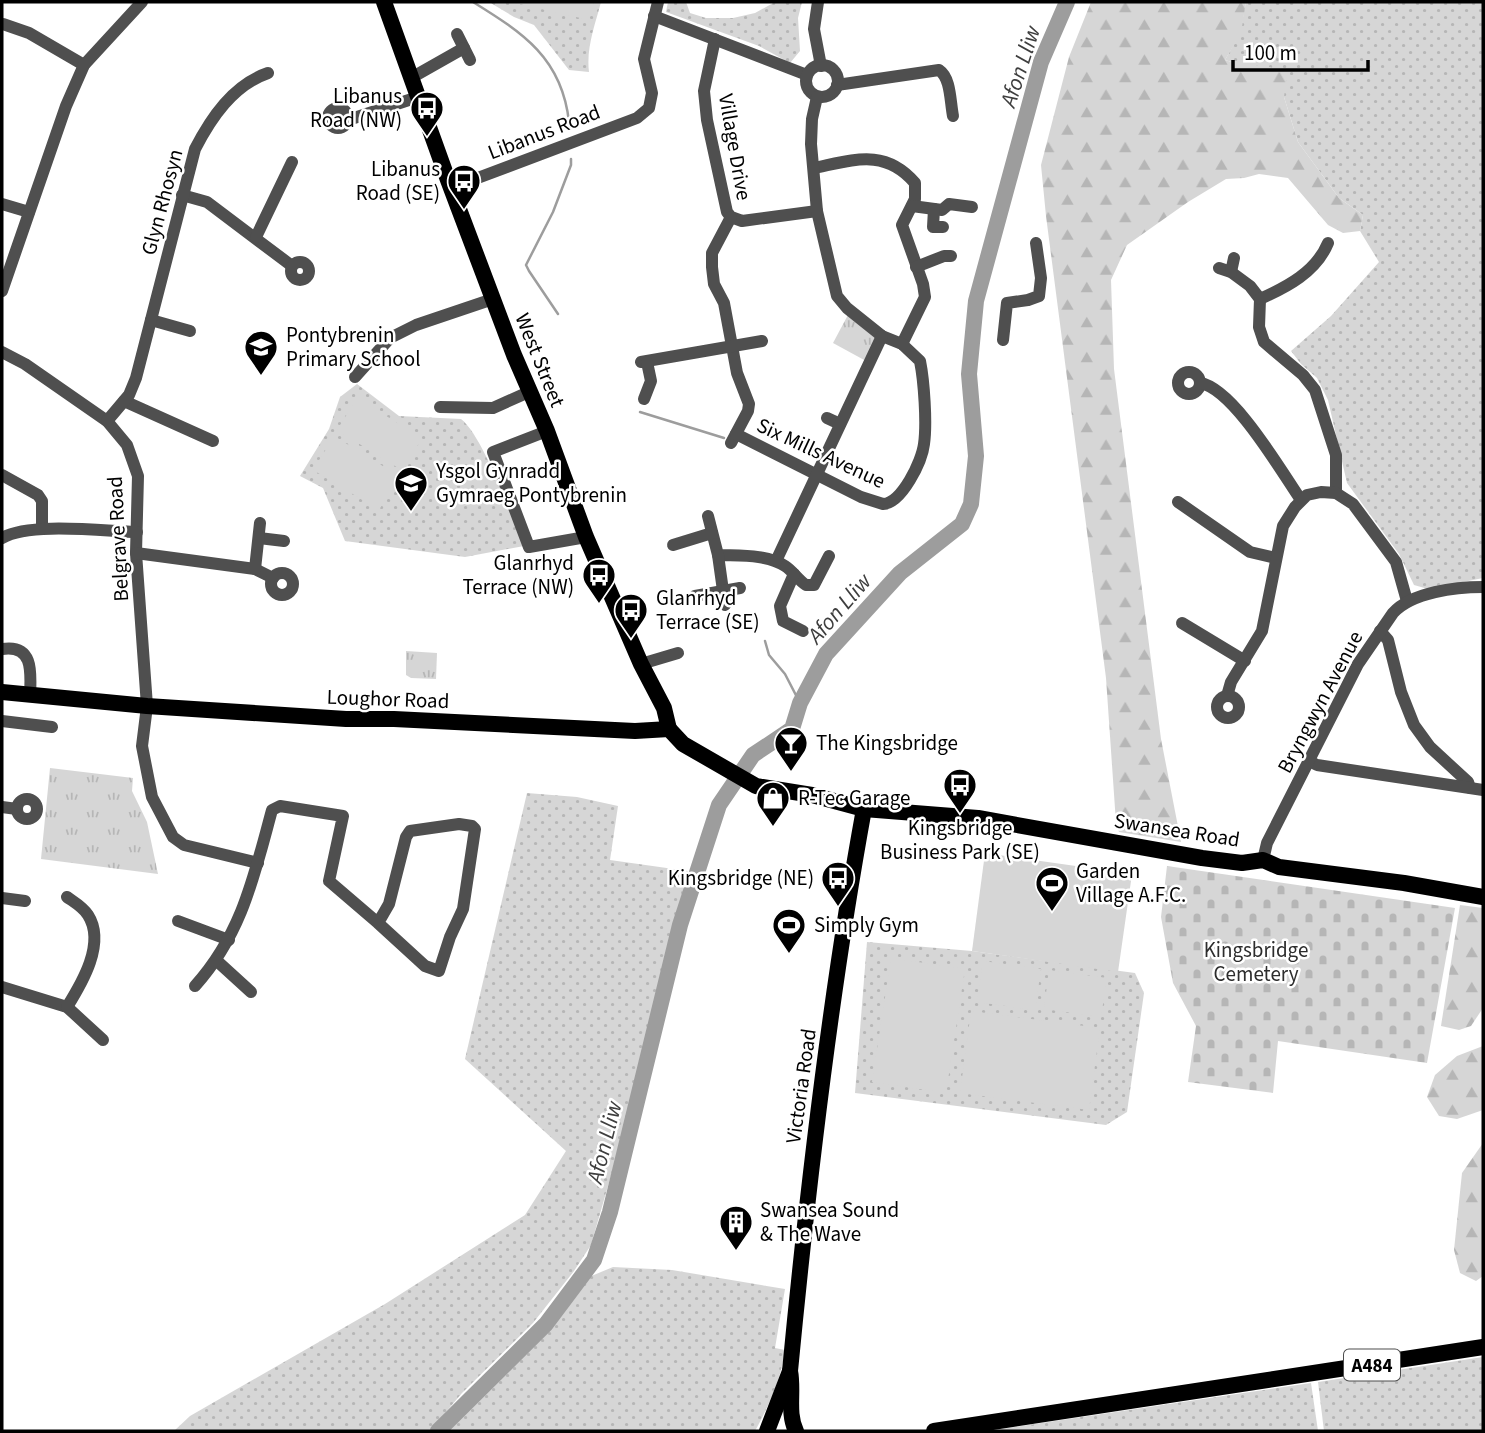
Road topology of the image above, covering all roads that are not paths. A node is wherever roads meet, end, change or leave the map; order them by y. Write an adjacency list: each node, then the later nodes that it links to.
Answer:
1 (142, 2): 9 (street)
2 (384, 2): 13 (main road, West Street)
3 (658, 2): 5 (street)
4 (818, 2): 10 (street)
5 (654, 16): 8 (street); 21 (street, Libanus Road)
6 (2, 23): 9 (street)
7 (457, 34): 13 (street)
8 (715, 39): 11 (street); 29 (street, Village Drive)
9 (84, 65): 28 (street)
10 (821, 66): 11 (street); 14 (street)
11 (807, 75): 16 (street)
12 (263, 78): 22 (street, Glyn Rhosyn)
13 (411, 78): 15 (main road, West Street)
14 (837, 85): 16 (street); 17 (street)
15 (418, 97): 18 (street); 21 (main road, West Street)
16 (817, 97): 20 (street)
17 (953, 116)
18 (348, 121)
19 (286, 166): 31 (street)
20 (814, 168): 24 (street); 27 (street)
21 (451, 188): 39 (main road, West Street)
22 (182, 195): 31 (street); 41 (street, Glyn Rhosyn)
23 (2, 204): 28 (street)
24 (912, 206): 26 (street); 37 (street)
25 (972, 206): 26 (street)
26 (934, 209): 30 (street)
27 (817, 211): 29 (street, Village Drive); 43 (street)
28 (29, 212): 38 (street)
29 (731, 217): 47 (street)
30 (943, 227)
31 (256, 237): 36 (street)
32 (1036, 243): 44 (street)
33 (1327, 251): 40 (street)
34 (951, 256): 37 (street)
35 (1234, 258): 40 (street)
36 (292, 266)
37 (916, 267): 46 (street)
38 (2, 291)
39 (493, 299): 49 (street); 51 (main road, West Street)
40 (1260, 299): 62 (street)
41 (151, 320): 42 (street); 53 (street, Glyn Rhosyn)
42 (190, 331)
43 (882, 336): 46 (street); 57 (street)
44 (1003, 340)
45 (762, 341): 47 (street)
46 (902, 344): 60 (street, Six Mills Avenue)
47 (733, 346): 52 (street); 60 (street, Six Mills Avenue)
48 (2, 352): 56 (street, Belgrave Road)
49 (355, 377)
50 (1200, 383): 63 (street)
51 (531, 391): 54 (street); 58 (main road, West Street)
52 (644, 399)
53 (124, 401): 56 (street, Glyn Rhosyn); 59 (street)
54 (446, 402)
55 (827, 418): 57 (street)
56 (107, 421): 68 (street, Belgrave Road)
57 (840, 424): 60 (street)
58 (547, 431): 70 (main road, West Street); 70 (street)
59 (213, 442)
60 (816, 472): 79 (street)
61 (2, 475): 67 (street)
62 (1336, 492): 63 (street); 87 (street)
63 (1301, 500): 78 (street)
64 (1183, 510): 78 (street)
65 (708, 516): 69 (street)
66 (260, 523): 72 (street)
67 (42, 529): 68 (street); 71 (street)
68 (137, 532): 75 (street, Belgrave Road)
69 (712, 533): 74 (street); 76 (street)
70 (586, 537): 95 (main road, West Street)
71 (2, 538)
72 (259, 538): 73 (street); 80 (street)
73 (284, 541)
74 (673, 545)
75 (136, 553): 80 (street); 99 (street, Belgrave Road)
76 (718, 555): 79 (street); 85 (street)
77 (829, 556): 81 (street)
78 (1276, 558): 94 (street)
79 (776, 561): 81 (street)
80 (255, 569): 82 (street)
81 (794, 574): 90 (street)
82 (273, 578)
83 (1483, 587): 87 (street)
84 (740, 588): 85 (street)
85 (723, 591): 86 (street); 88 (street)
86 (695, 596)
87 (1407, 601): 91 (street, Bryngwyn Avenue)
88 (725, 606)
89 (1182, 623): 94 (street)
90 (803, 631)
91 (1380, 631): 103 (street, Bryngwyn Avenue); 104 (street)
92 (2, 649): 97 (street)
93 (678, 653): 95 (street)
94 (1245, 661): 98 (street)
95 (641, 664): 102 (main road, West Street)
96 (2, 692): 97 (main road, Loughor Road)
97 (30, 695): 99 (main road, Loughor Road)
98 (1227, 696)
99 (147, 706): 102 (main road, Loughor Road); 109 (street, Belgrave Road)
100 (2, 721): 101 (street)
101 (46, 721)
102 (669, 729): 107 (main road, Swansea Road)
103 (1309, 761): 104 (street); 108 (street, Bryngwyn Avenue)
104 (1477, 789)
105 (2, 807): 106 (street)
106 (17, 809)
107 (864, 809): 108 (main road, Swansea Road); 124 (main road, Victoria Road)
108 (1263, 860): 111 (main road, Swansea Road)
109 (258, 863): 115 (street); 116 (street)
110 (67, 897): 121 (street)
111 (1483, 897)
112 (2, 898): 113 (street)
113 (25, 901)
114 (178, 921): 116 (street)
115 (378, 923): 115 (street)
116 (229, 940): 117 (street)
117 (217, 961): 118 (street); 120 (street)
118 (195, 986)
119 (2, 987): 121 (street)
120 (251, 992)
121 (67, 1007): 122 (street)
122 (103, 1040)
123 (1483, 1348): 128 (main road, A484)
124 (790, 1371): 125 (main road, Victoria Road); 127 (main road, Victoria Road)
125 (766, 1431)
126 (773, 1431): 127 (main road)
127 (794, 1431)
128 (934, 1431)

